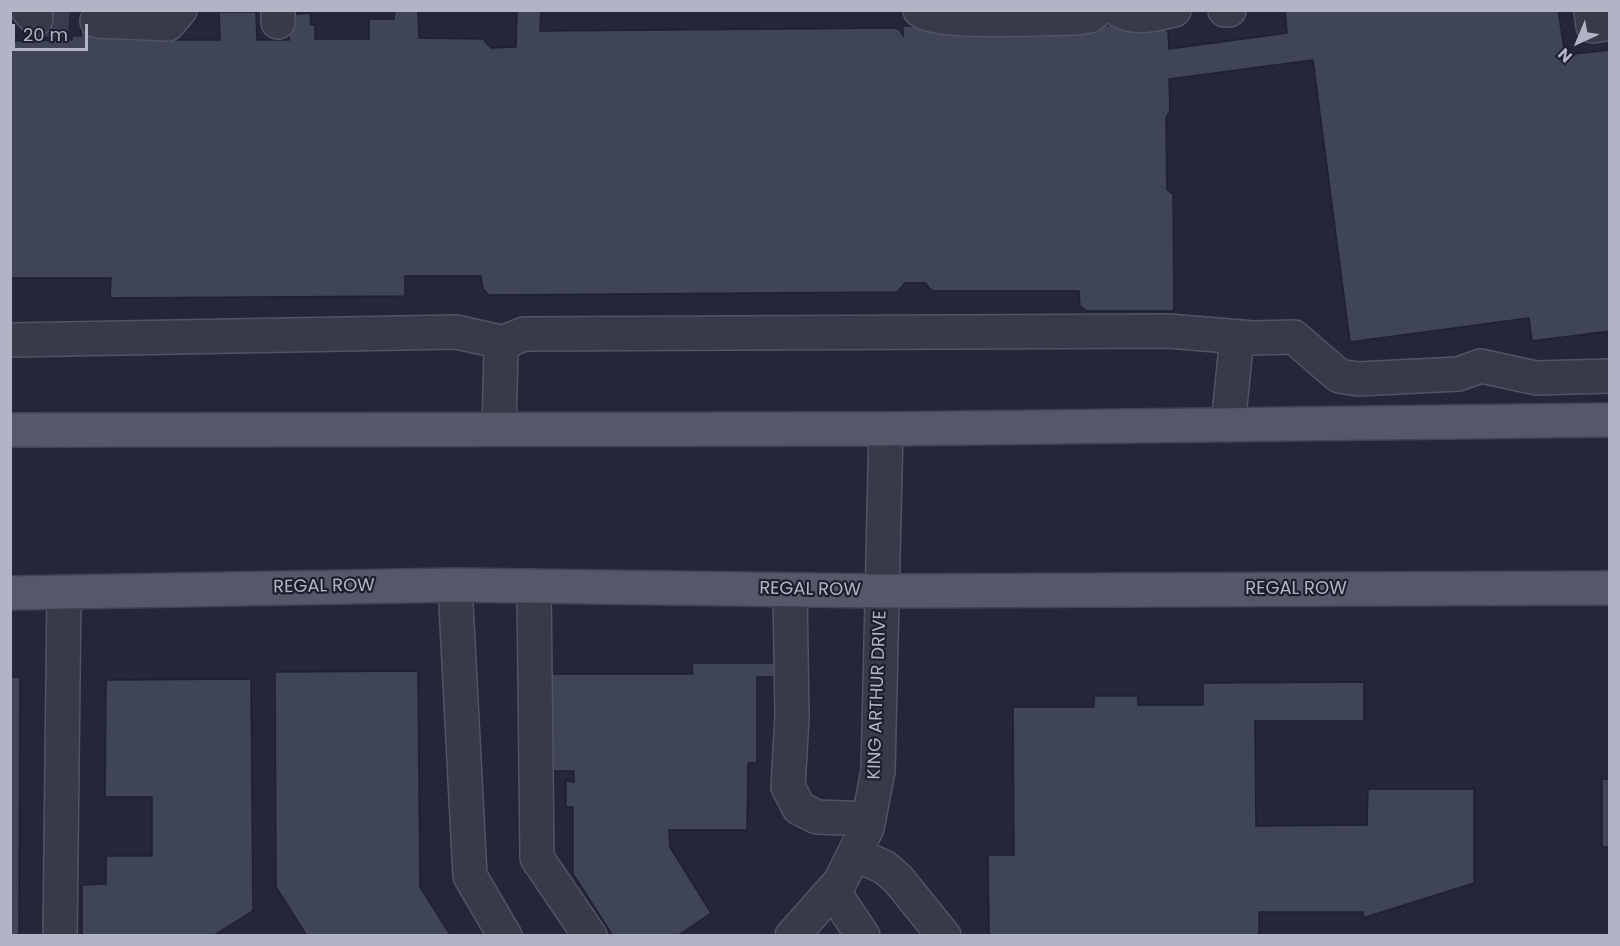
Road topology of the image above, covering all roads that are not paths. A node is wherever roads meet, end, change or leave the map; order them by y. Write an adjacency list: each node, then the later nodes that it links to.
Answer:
1 (180, 10): 8 (street)
2 (920, 10): 7 (street)
3 (1097, 10): 7 (street)
4 (1119, 10): 5 (street)
5 (1174, 10)
6 (1591, 10): 9 (street)
7 (967, 15)
8 (92, 18)
9 (1610, 23)
10 (1237, 337): 12 (street); 13 (street); 15 (street)
11 (10, 340): 12 (street)
12 (506, 343): 16 (street)
13 (1610, 376)
14 (1610, 420): 15 (main road)
15 (1228, 425): 17 (main road)
16 (499, 428): 17 (main road); 18 (main road)
17 (886, 429): 23 (street, KING ARTHUR DRIVE)
18 (10, 430)
19 (455, 585): 20 (main road, REGAL ROW); 25 (main road, REGAL ROW); 30 (street)
20 (534, 586): 22 (main road, REGAL ROW); 31 (street)
21 (1610, 588): 23 (main road, REGAL ROW)
22 (790, 590): 23 (main road, REGAL ROW); 26 (street)
23 (882, 591): 26 (street, KING ARTHUR DRIVE)
24 (10, 592): 25 (main road, REGAL ROW)
25 (64, 592): 29 (street)
26 (869, 819): 27 (street, KING ARTHUR DRIVE)
27 (854, 854): 28 (street, KING ARTHUR DRIVE); 34 (street)
28 (833, 891): 32 (street, KING ARTHUR DRIVE); 33 (street)
29 (60, 936)
30 (505, 936)
31 (590, 936)
32 (792, 936)
33 (864, 936)
34 (944, 936)

